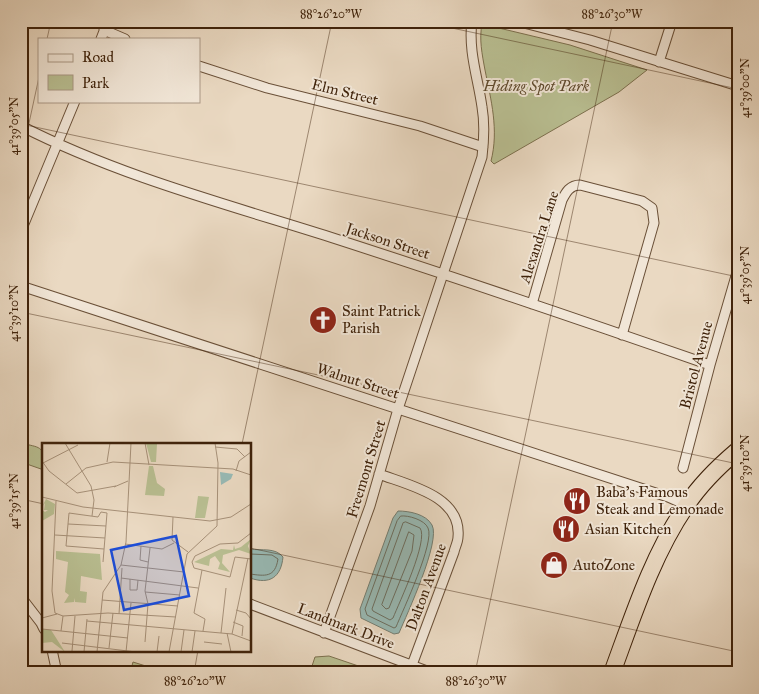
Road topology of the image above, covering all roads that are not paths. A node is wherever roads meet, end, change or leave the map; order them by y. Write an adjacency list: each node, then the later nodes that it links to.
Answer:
1 (108, 21): 5 (street)
2 (472, 21): 13 (street, Freemont Street)
3 (516, 21): 7 (street)
4 (672, 21): 7 (street)
5 (102, 35): 6 (street)
6 (119, 38)
7 (659, 62): 9 (street)
8 (200, 66): 13 (street, Elm Street)
9 (738, 86)
10 (75, 102): 12 (street)
11 (21, 126): 12 (street, Jackson Street)
12 (58, 144): 14 (street); 16 (street, Jackson Street)
13 (483, 147): 16 (street, Freemont Street)
14 (21, 231)
15 (738, 269): 20 (street, Bristol Avenue)
16 (444, 274): 18 (street, Jackson Street); 21 (street, Freemont Street)
17 (21, 286): 21 (street, Walnut Street)
18 (532, 304): 19 (street, Jackson Street); 19 (street, Alexandra Lane)
19 (622, 335): 20 (street, Jackson Street)
20 (710, 365): 23 (street, Bristol Avenue)
21 (398, 408): 24 (street, Freemont Street); 25 (street, Walnut Street)
22 (738, 450): 25 (highway)
23 (683, 468)
24 (379, 474): 29 (street, Freemont Street); 31 (street, Dalton Avenue)
25 (686, 505): 34 (highway)
26 (21, 597): 28 (street)
27 (251, 604): 29 (street, Landmark Drive)
28 (42, 623)
29 (324, 633): 31 (street, Landmark Drive)
30 (52, 652): 32 (street)
31 (412, 665): 33 (street, Landmark Drive)
32 (57, 673)
33 (432, 673)
34 (612, 673)

